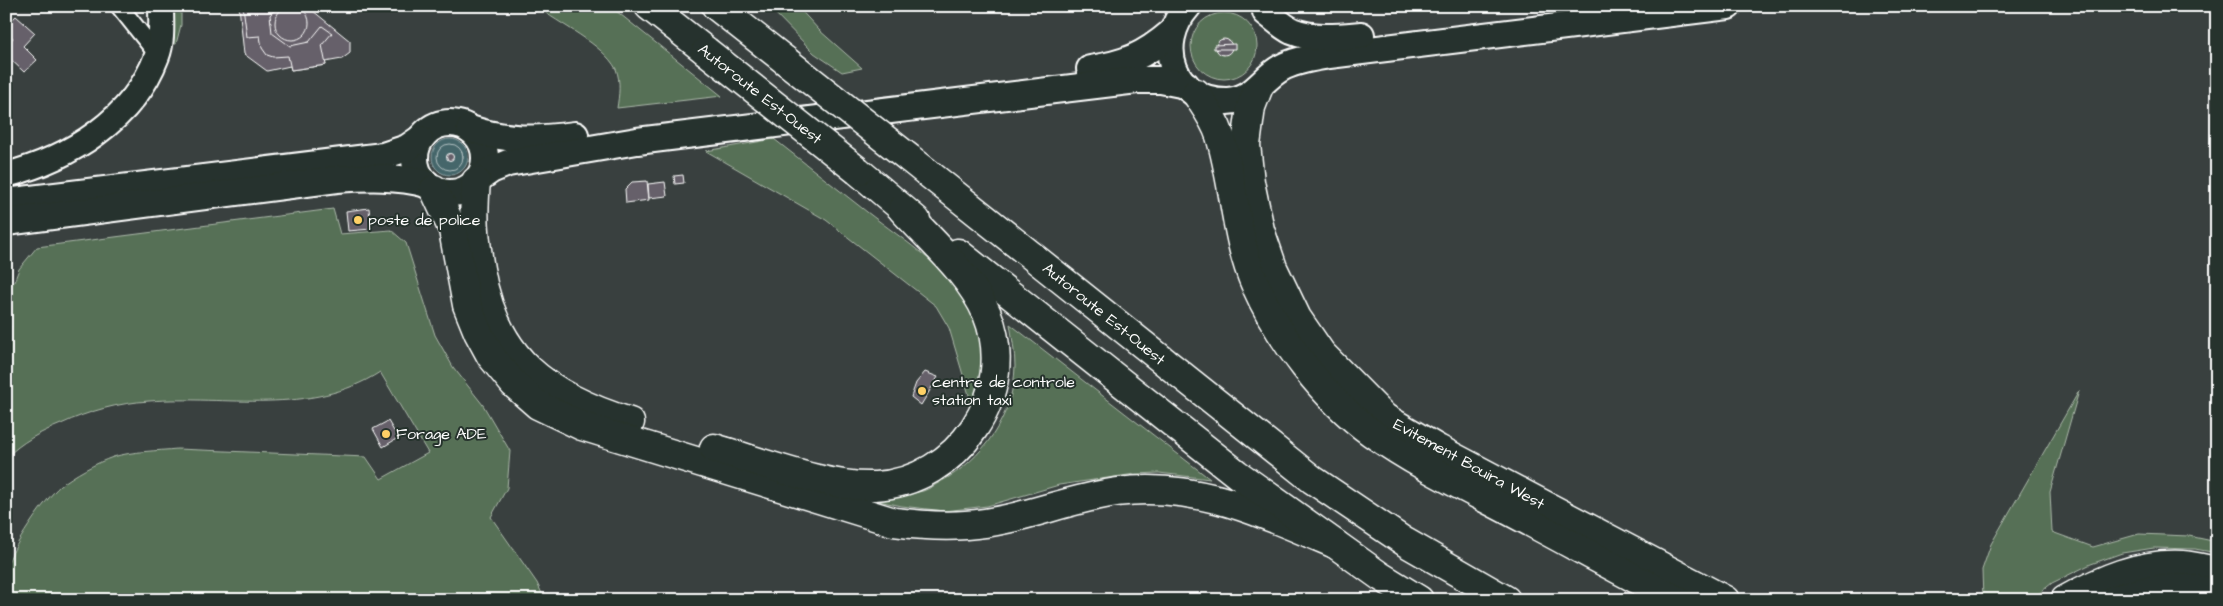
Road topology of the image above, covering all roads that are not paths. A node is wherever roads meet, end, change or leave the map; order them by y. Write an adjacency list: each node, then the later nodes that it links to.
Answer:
1 (119, 6): 11 (street)
2 (161, 6): 11 (main road)
3 (649, 6): 21 (highway, Autoroute Est-Ouest, bridge)
4 (716, 6): 12 (highway, Autoroute Est-Ouest)
5 (744, 6): 12 (highway)
6 (1188, 6): 10 (main road)
7 (1602, 6): 9 (main road)
8 (1728, 6): 13 (main road)
9 (1263, 9): 13 (main road)
10 (1171, 33): 14 (main road); 15 (main road)
11 (158, 55): 17 (main road)
12 (786, 61): 27 (highway, Autoroute Est-Ouest, bridge)
13 (1264, 82): 14 (main road); 29 (highway, Evitement Bouira West)
14 (1191, 89): 18 (main road); 28 (highway, Evitement Bouira West)
15 (470, 129): 16 (main road); 18 (main road)
16 (420, 139): 19 (main road); 20 (main road)
17 (6, 175)
18 (477, 180): 19 (main road); 21 (highway)
19 (430, 186): 22 (main road); 23 (highway)
20 (6, 202)
21 (902, 209): 23 (highway, Autoroute Est-Ouest)
22 (6, 222)
23 (1335, 544): 26 (highway, Autoroute Est-Ouest)
24 (2217, 570): 30 (highway)
25 (2217, 593): 31 (highway)
26 (1419, 600)
27 (1506, 600)
28 (1678, 600)
29 (1725, 600)
30 (2065, 600)
31 (2113, 600)

